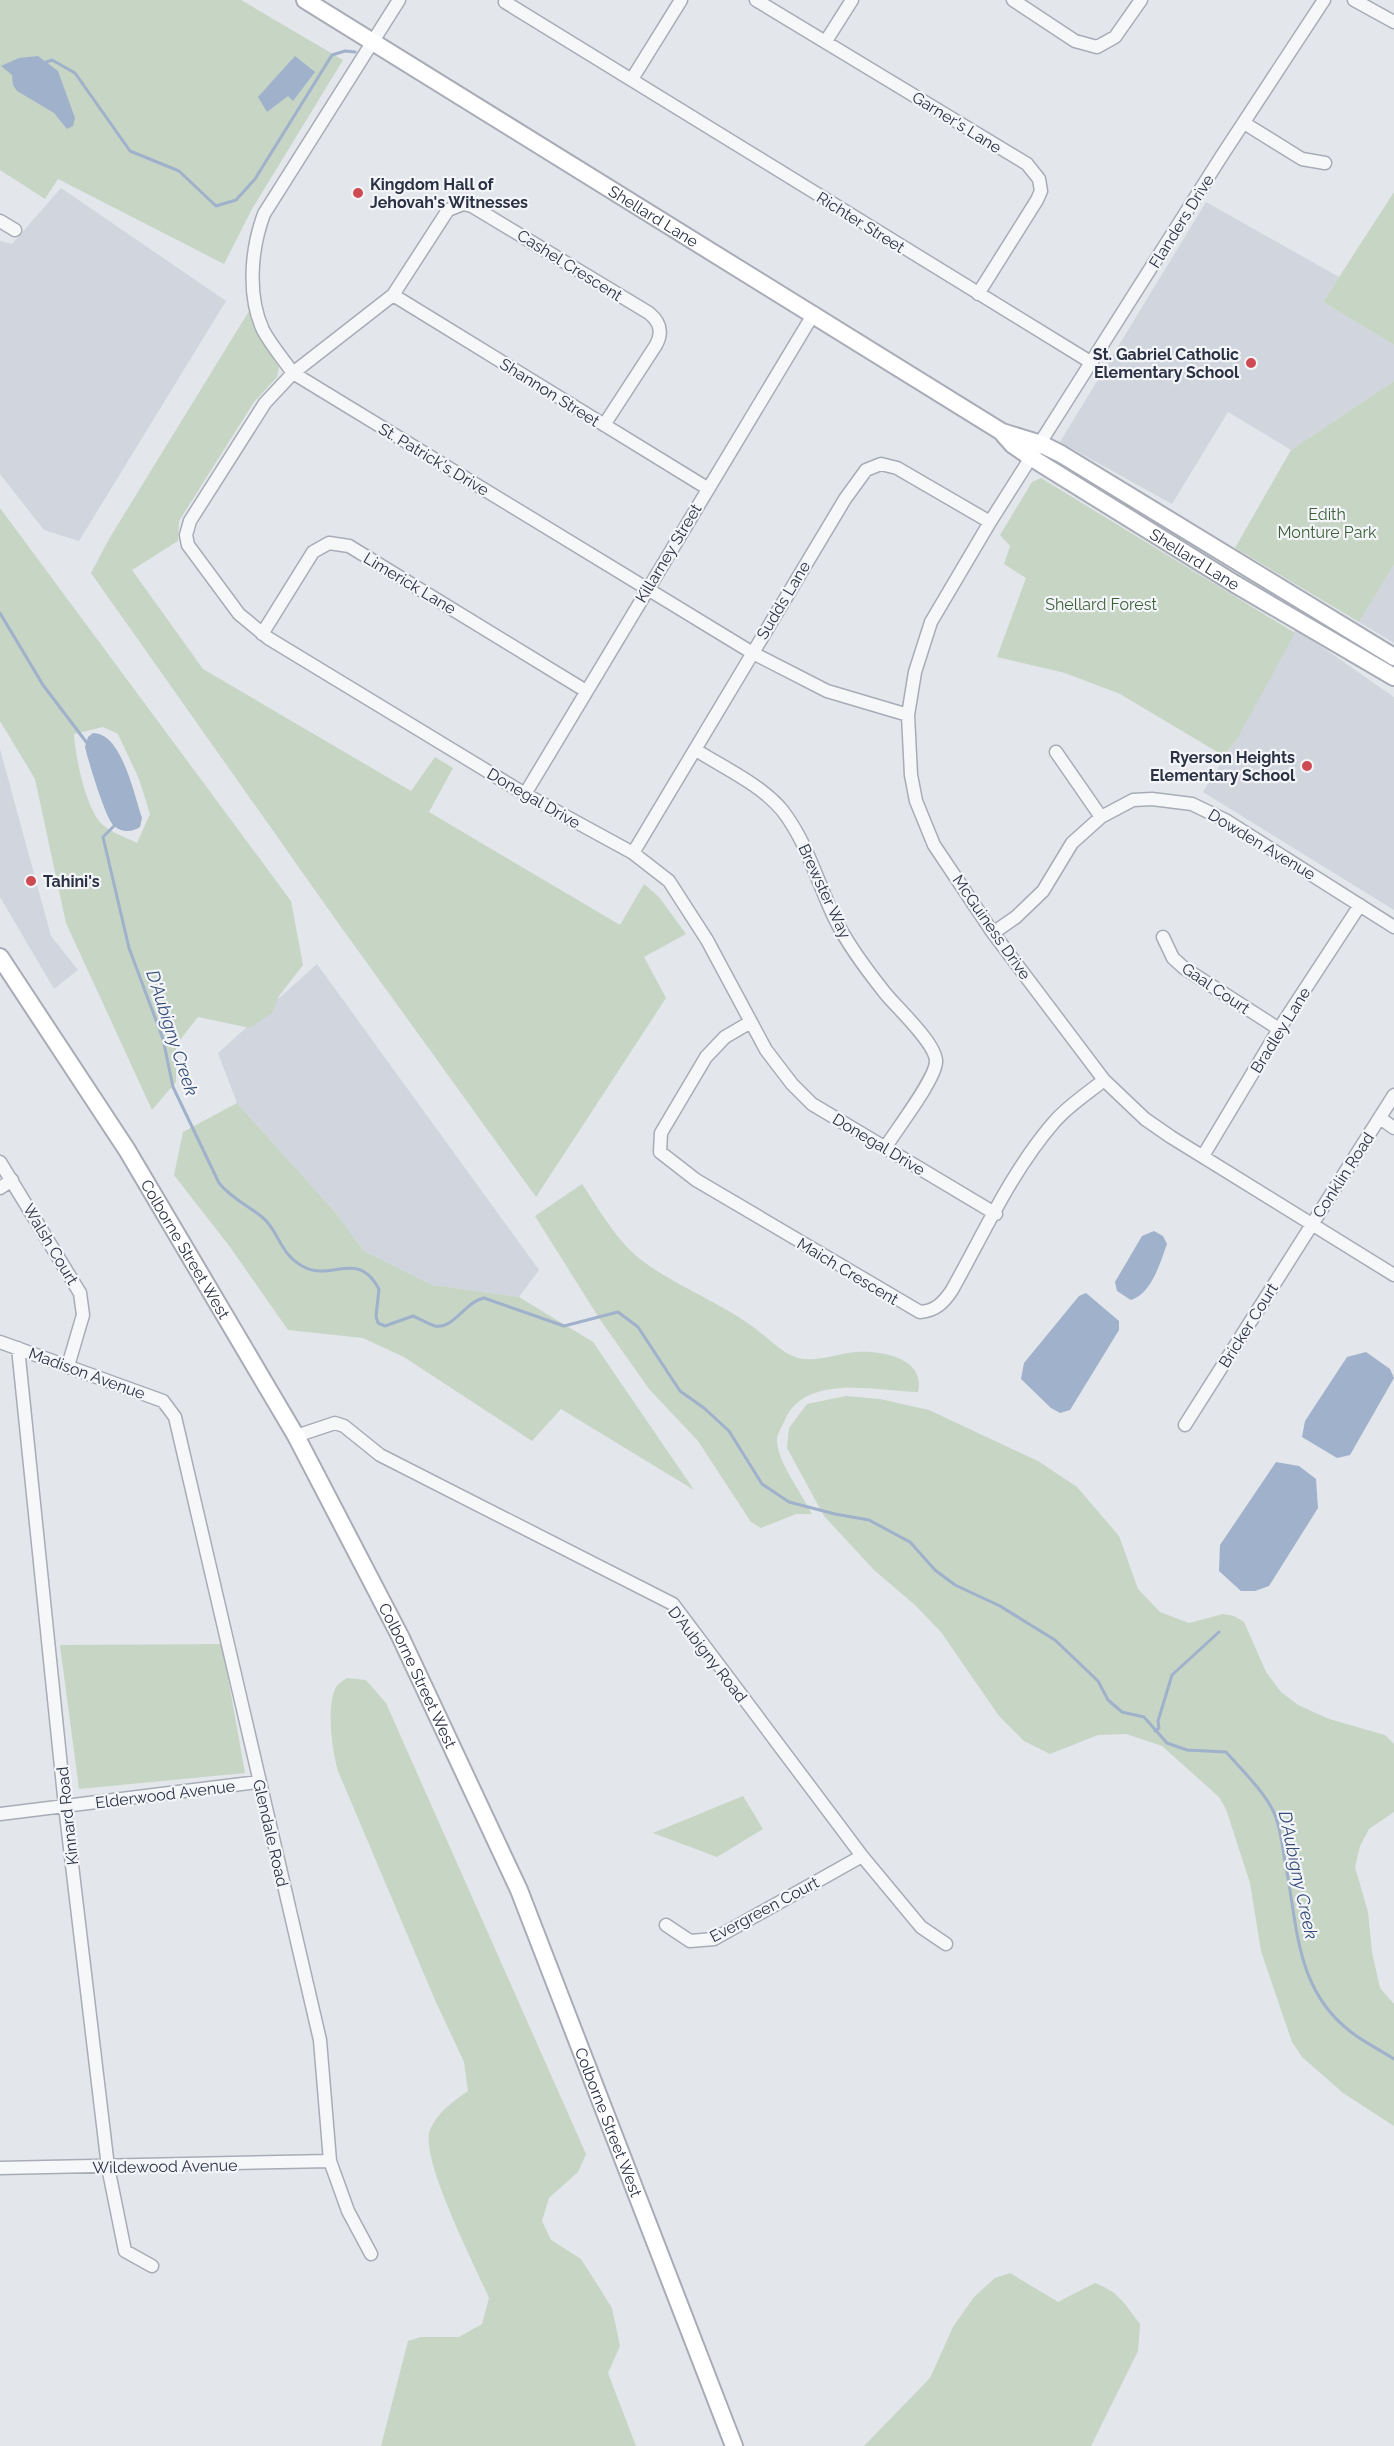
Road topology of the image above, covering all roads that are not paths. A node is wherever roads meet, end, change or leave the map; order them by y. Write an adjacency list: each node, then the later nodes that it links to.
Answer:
1 (305, 0): 13 (main road, Shellard Lane)
2 (399, 0): 13 (street, St. Patrick's Drive)
3 (681, 0): 14 (street)
4 (756, 0): 12 (street, Garner's Lane)
5 (852, 0): 12 (street)
6 (1013, 0): 7 (street)
7 (1141, 0)
8 (1324, 0): 15 (street, Flanders Drive)
9 (1354, 0): 11 (street)
10 (505, 2): 14 (street, Richter Street)
11 (1394, 22)
12 (826, 41): 19 (street, Garner's Lane)
13 (374, 42): 21 (main road, Shellard Lane); 23 (street, St. Patrick's Drive)
14 (632, 79): 19 (street, Richter Street)
15 (1244, 123): 16 (street); 22 (street, Flanders Drive)
16 (1325, 163)
17 (0, 221): 18 (street)
18 (15, 230)
19 (978, 294): 22 (street, Richter Street)
20 (393, 295): 23 (street, Cashel Crescent); 24 (street, Shannon Street); 24 (street, Cashel Crescent)
21 (814, 313): 25 (main road, Shellard Lane); 26 (street, Killarney Street)
22 (1092, 363): 25 (street, Flanders Drive)
23 (293, 373): 28 (street, St. Patrick's Drive); 29 (street, Donegal Drive)
24 (604, 425): 26 (street, Shannon Street)
25 (1037, 451): 27 (street, McGuiness Drive); 31 (main road, Shellard Lane); 32 (main road, Shellard Lane)
26 (707, 488): 28 (street, Killarney Street)
27 (990, 522): 30 (street, Sudds Lane); 34 (street, McGuiness Drive)
28 (647, 589): 30 (street, St. Patrick's Drive); 33 (street, Killarney Street)
29 (262, 634): 33 (street, Limerick Lane); 37 (street, Donegal Drive)
30 (751, 652): 34 (street, St. Patrick's Drive); 35 (street, Sudds Lane)
31 (1394, 657)
32 (1390, 675)
33 (586, 691): 37 (street, Killarney Street)
34 (908, 715): 42 (street, McGuiness Drive)
35 (696, 750): 39 (street, Sudds Lane); 51 (street, Brewster Way)
36 (1056, 752): 38 (street)
37 (525, 794): 39 (street, Donegal Drive)
38 (1101, 817): 40 (street, Dowden Avenue); 42 (street, Dowden Avenue)
39 (633, 853): 45 (street, Donegal Drive)
40 (1360, 905): 41 (street, Dowden Avenue); 46 (street, Bradley Lane)
41 (1394, 927)
42 (993, 933): 47 (street, McGuiness Drive)
43 (1163, 938): 46 (street, Gaal Court)
44 (0, 957): 64 (main road, Colborne Street West)
45 (749, 1023): 51 (street, Donegal Drive); 56 (street, Maich Crescent)
46 (1280, 1029): 52 (street, Bradley Lane)
47 (1104, 1080): 52 (street, McGuiness Drive); 56 (street, Maich Crescent)
48 (1394, 1095): 49 (street, Conklin Road)
49 (1380, 1118): 50 (street); 57 (street, Conklin Road)
50 (1394, 1128)
51 (885, 1148): 56 (street, Donegal Drive)
52 (1203, 1156): 57 (street, McGuiness Drive)
53 (0, 1162): 54 (street, Walsh Court)
54 (12, 1180): 55 (street); 61 (street, Walsh Court)
55 (0, 1188)
56 (996, 1214)
57 (1310, 1225): 58 (street, McGuiness Drive); 63 (street, Bricker Court)
58 (1394, 1275)
59 (0, 1342): 60 (street, Madison Avenue)
60 (18, 1348): 61 (street, Madison Avenue); 66 (street, Kinnard Road)
61 (68, 1366): 62 (street, Madison Avenue)
62 (170, 1410): 65 (street, Glendale Road)
63 (1185, 1425)
64 (296, 1436): 68 (street, D'Aubigny Road); 76 (main road, Colborne Street West)
65 (258, 1782): 66 (street, Elderwood Avenue); 71 (street, Glendale Road)
66 (65, 1806): 67 (street, Elderwood Avenue); 72 (street, Kinnard Road)
67 (0, 1814)
68 (862, 1856): 69 (street, Evergreen Court); 70 (street, D'Aubigny Road)
69 (666, 1925)
70 (946, 1944)
71 (330, 2161): 72 (street, Wildewood Avenue); 74 (street, Glendale Road)
72 (108, 2167): 73 (street, Wildewood Avenue); 75 (street, Kinnard Road)
73 (0, 2168)
74 (371, 2254)
75 (152, 2266)
76 (734, 2446)

